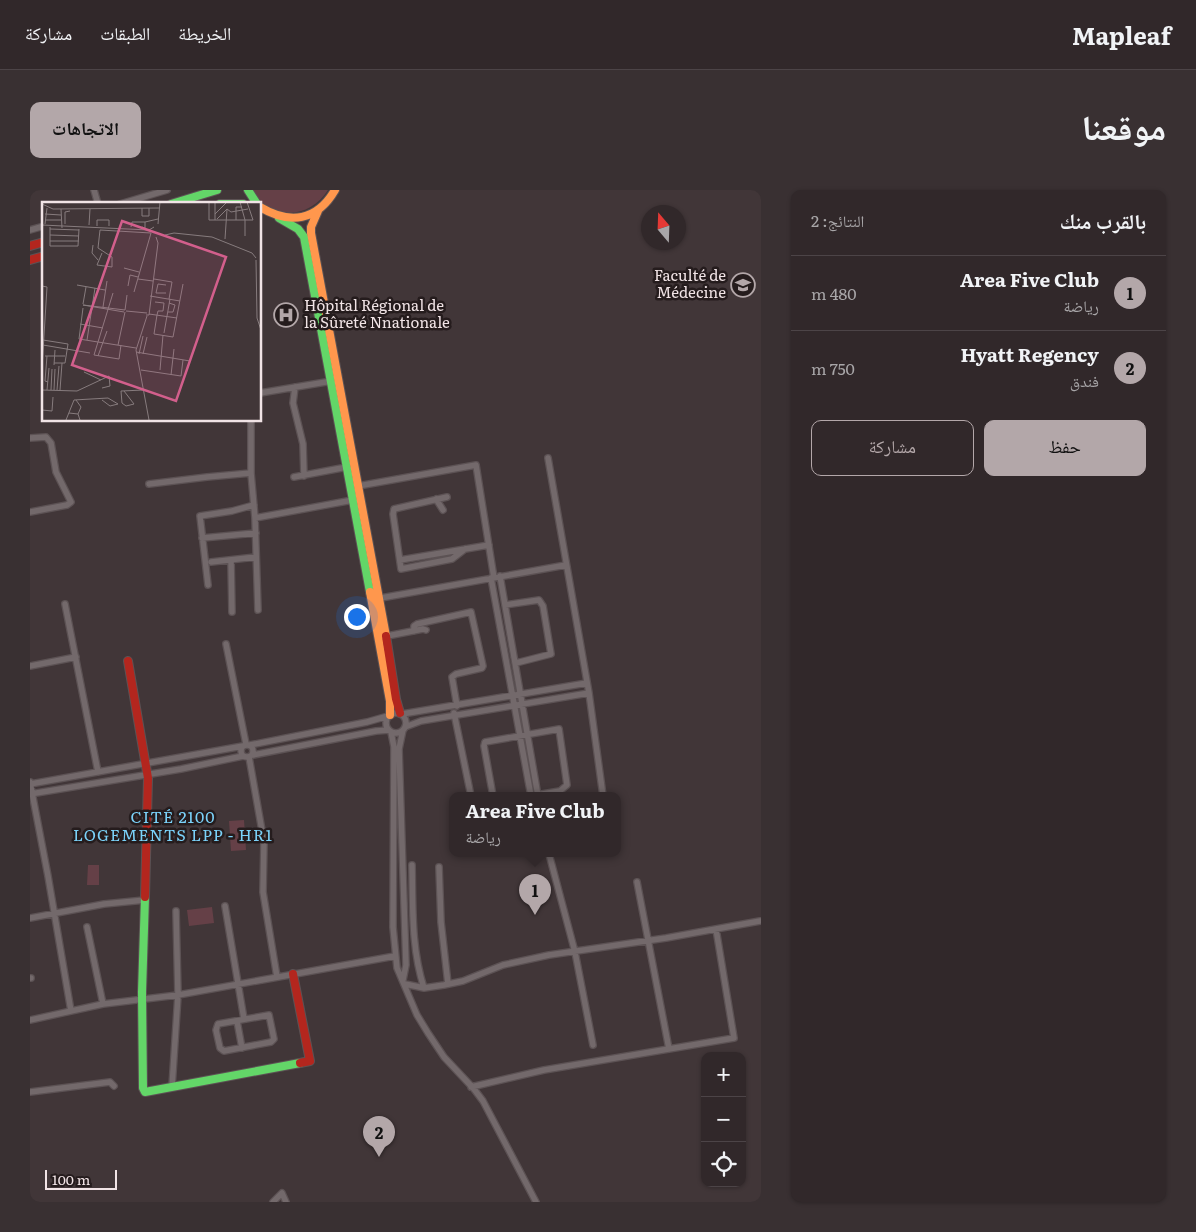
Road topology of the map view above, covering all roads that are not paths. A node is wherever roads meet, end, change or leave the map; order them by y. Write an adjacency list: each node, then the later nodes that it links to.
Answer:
1 (167, 190): 5 (street)
2 (217, 190): 6 (street)
3 (248, 190): 7 (street)
4 (335, 190): 9 (street)
5 (127, 202)
6 (178, 202)
7 (256, 202)
8 (261, 208): 10 (street)
9 (318, 211): 10 (street); 11 (street)
10 (279, 218): 11 (street)
11 (326, 337): 12 (street); 14 (street)
12 (332, 382): 13 (street); 14 (street)
13 (294, 388): 15 (street); 21 (street)
14 (337, 391): 19 (street); 24 (street)
15 (261, 394)
16 (251, 421): 20 (street)
17 (30, 438): 30 (street)
18 (548, 458): 38 (street)
19 (347, 467): 21 (street); 27 (street)
20 (251, 473): 23 (street); 28 (street)
21 (304, 476): 22 (street)
22 (294, 477)
23 (149, 484)
24 (358, 486): 34 (street); 41 (street)
25 (447, 497): 26 (street)
26 (436, 499): 29 (street); 34 (street)
27 (353, 500): 31 (street); 41 (street)
28 (254, 506): 31 (street); 33 (street)
29 (443, 510)
30 (30, 512)
31 (255, 518): 32 (street)
32 (256, 533): 33 (street); 35 (street)
33 (202, 538): 40 (street)
34 (489, 545): 39 (street)
35 (256, 557): 36 (street); 44 (street)
36 (231, 560): 37 (street); 45 (street)
37 (211, 562)
38 (566, 565): 39 (street); 54 (street)
39 (495, 577): 41 (street); 43 (street); 57 (street)
40 (208, 584)
41 (375, 599): 48 (street)
42 (65, 604): 50 (street)
43 (506, 605): 52 (street); 52 (street)
44 (258, 610)
45 (232, 612)
46 (426, 630): 47 (street)
47 (414, 631): 48 (street); 59 (street)
48 (382, 637): 61 (street); 62 (street)
49 (226, 644): 68 (street)
50 (76, 657): 53 (street); 71 (street)
51 (128, 661): 70 (street)
52 (516, 663): 56 (street)
53 (30, 666)
54 (587, 683): 55 (street); 56 (street)
55 (589, 693): 58 (street); 79 (street)
56 (521, 695): 57 (street); 58 (street)
57 (512, 696): 59 (street); 60 (street)
58 (523, 704): 60 (street); 66 (street)
59 (455, 706): 61 (street); 63 (street)
60 (514, 706): 63 (street); 67 (street)
61 (401, 714): 62 (street); 64 (street)
62 (389, 715): 65 (street); 68 (street)
63 (455, 716): 64 (street); 74 (street)
64 (404, 728): 65 (street); 98 (street)
65 (390, 731): 69 (street); 95 (street)
66 (528, 734): 67 (street); 77 (street); 78 (street)
67 (519, 735): 75 (street); 76 (street)
68 (247, 745): 69 (street); 69 (street); 70 (street)
69 (248, 756): 72 (street); 97 (street)
70 (146, 763): 71 (street); 72 (street)
71 (98, 772): 73 (street)
72 (148, 775): 80 (street); 85 (street)
73 (30, 783): 80 (street)
74 (470, 792)
75 (492, 792)
76 (529, 792)
77 (537, 792)
78 (556, 792)
79 (602, 792)
80 (31, 794): 88 (street)
81 (550, 857): 94 (street)
82 (412, 865): 101 (street)
83 (439, 867): 100 (street)
84 (636, 882): 93 (street)
85 (145, 900): 88 (street); 103 (street)
86 (225, 906): 99 (street)
87 (176, 911): 102 (street)
88 (54, 913): 89 (street); 105 (street)
89 (30, 918)
90 (760, 921): 92 (street)
91 (87, 927): 104 (street)
92 (716, 929): 93 (street); 110 (street)
93 (648, 941): 94 (street); 110 (street)
94 (575, 952): 100 (street); 108 (street)
95 (395, 956): 96 (street); 98 (street)
96 (293, 974): 97 (street); 112 (street)
97 (277, 977): 99 (street)
98 (404, 982): 101 (street); 113 (street)
99 (237, 984): 102 (street); 107 (street)
100 (448, 984): 101 (street)
101 (424, 988)
102 (178, 995): 103 (street); 112 (street)
103 (142, 1000): 104 (street); 112 (street)
104 (104, 1004): 105 (street)
105 (71, 1011): 106 (street)
106 (30, 1020)
107 (240, 1020): 109 (street); 109 (street); 109 (street)
108 (593, 1045)
109 (242, 1048)
110 (669, 1049): 113 (street)
111 (114, 1086): 114 (street)
112 (172, 1087)
113 (471, 1087): 115 (street)
114 (30, 1092)
115 (534, 1201)
116 (273, 1202): 117 (street)
117 (286, 1202)

